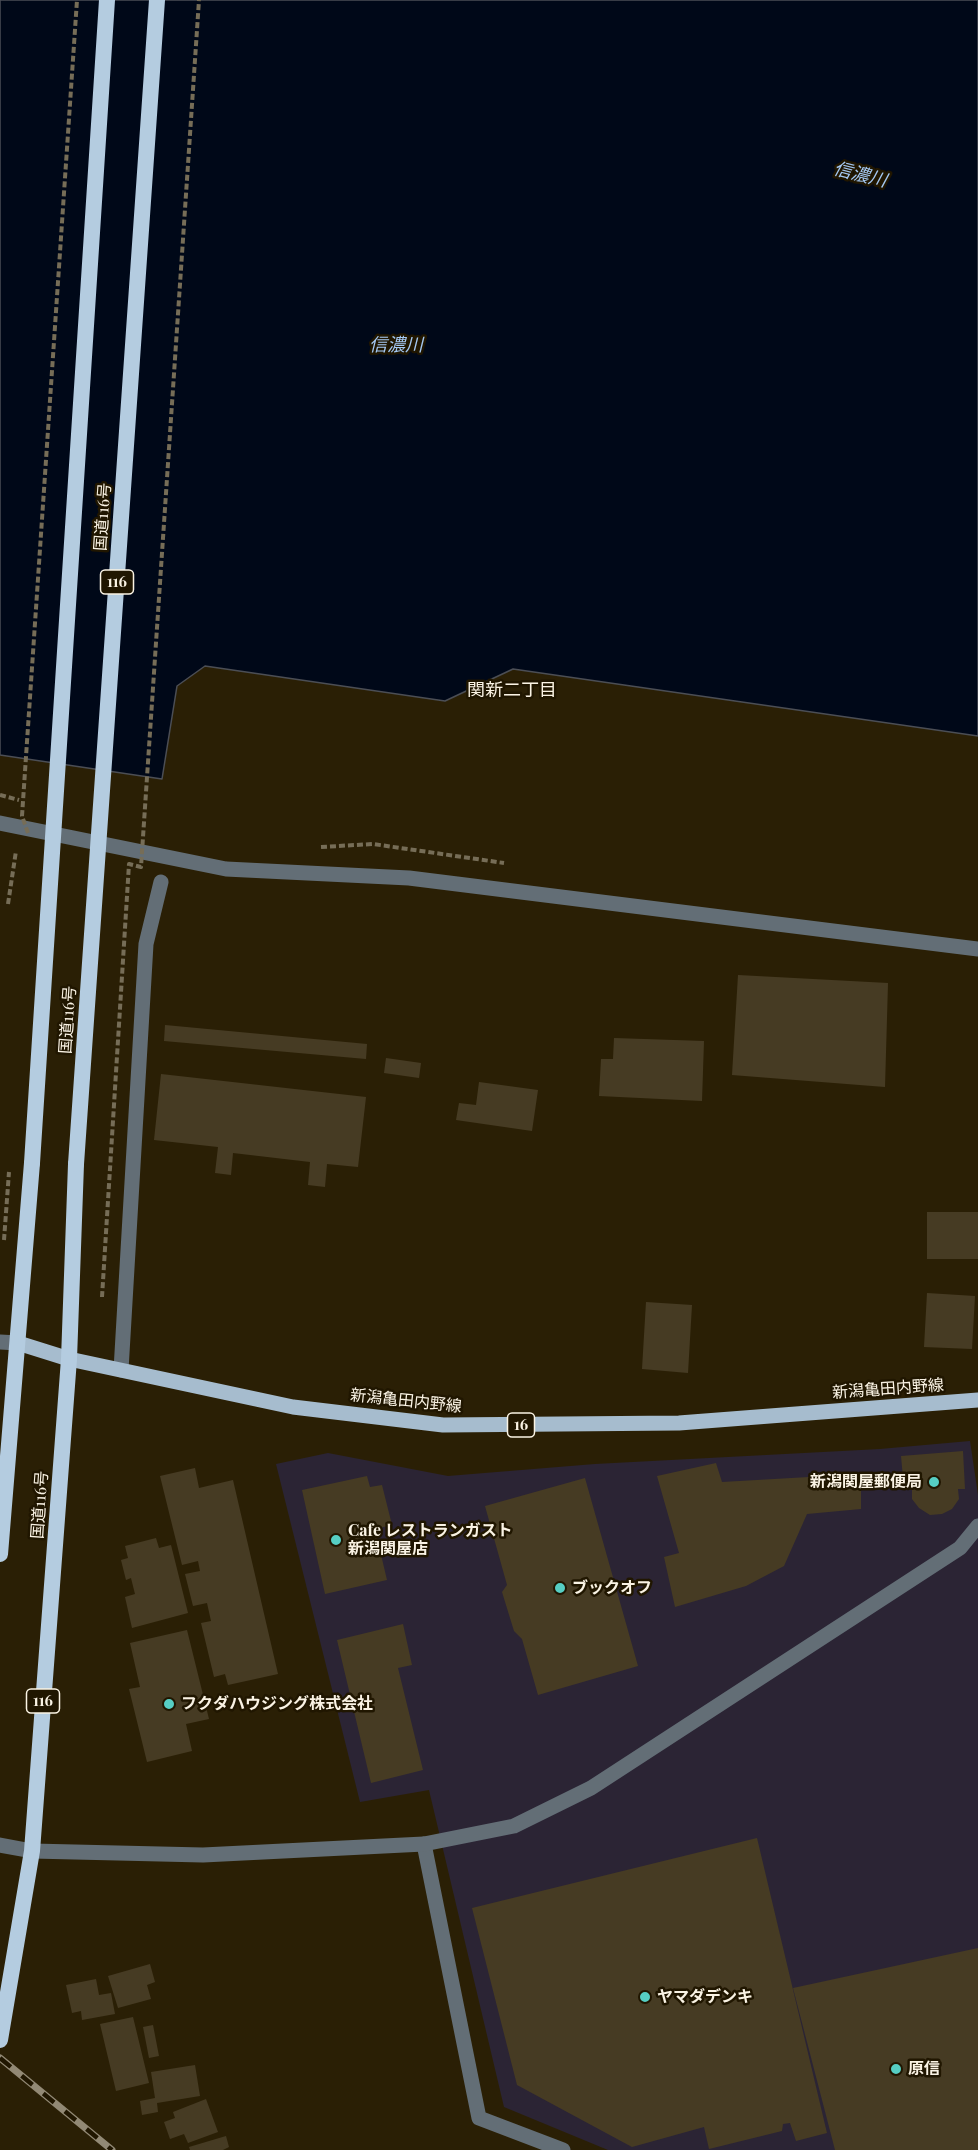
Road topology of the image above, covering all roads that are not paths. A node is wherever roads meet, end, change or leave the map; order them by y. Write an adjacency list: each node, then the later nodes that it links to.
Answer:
1 (107, 0): 7 (highway, 国道116号, bridge)
2 (157, 0): 8 (highway, 国道116号 / 116, bridge)
3 (0, 823): 5 (street)
4 (161, 882): 9 (street)
5 (978, 949)
6 (0, 1342): 7 (street)
7 (18, 1343): 8 (main road, 新潟亀田内野線 / 16); 12 (highway, 国道116号)
8 (69, 1359): 9 (main road, 新潟亀田内野線 / 16); 16 (highway, 国道116号 / 116)
9 (121, 1370): 10 (main road, 新潟亀田内野線 / 16)
10 (978, 1400)
11 (978, 1526): 14 (street)
12 (1, 1535): 13 (highway, 国道116号)
13 (0, 1554)
14 (424, 1844): 16 (street); 18 (street)
15 (0, 1845): 16 (street)
16 (32, 1851): 17 (highway, 国道116号 / 116)
17 (0, 2040)
18 (563, 2150)

